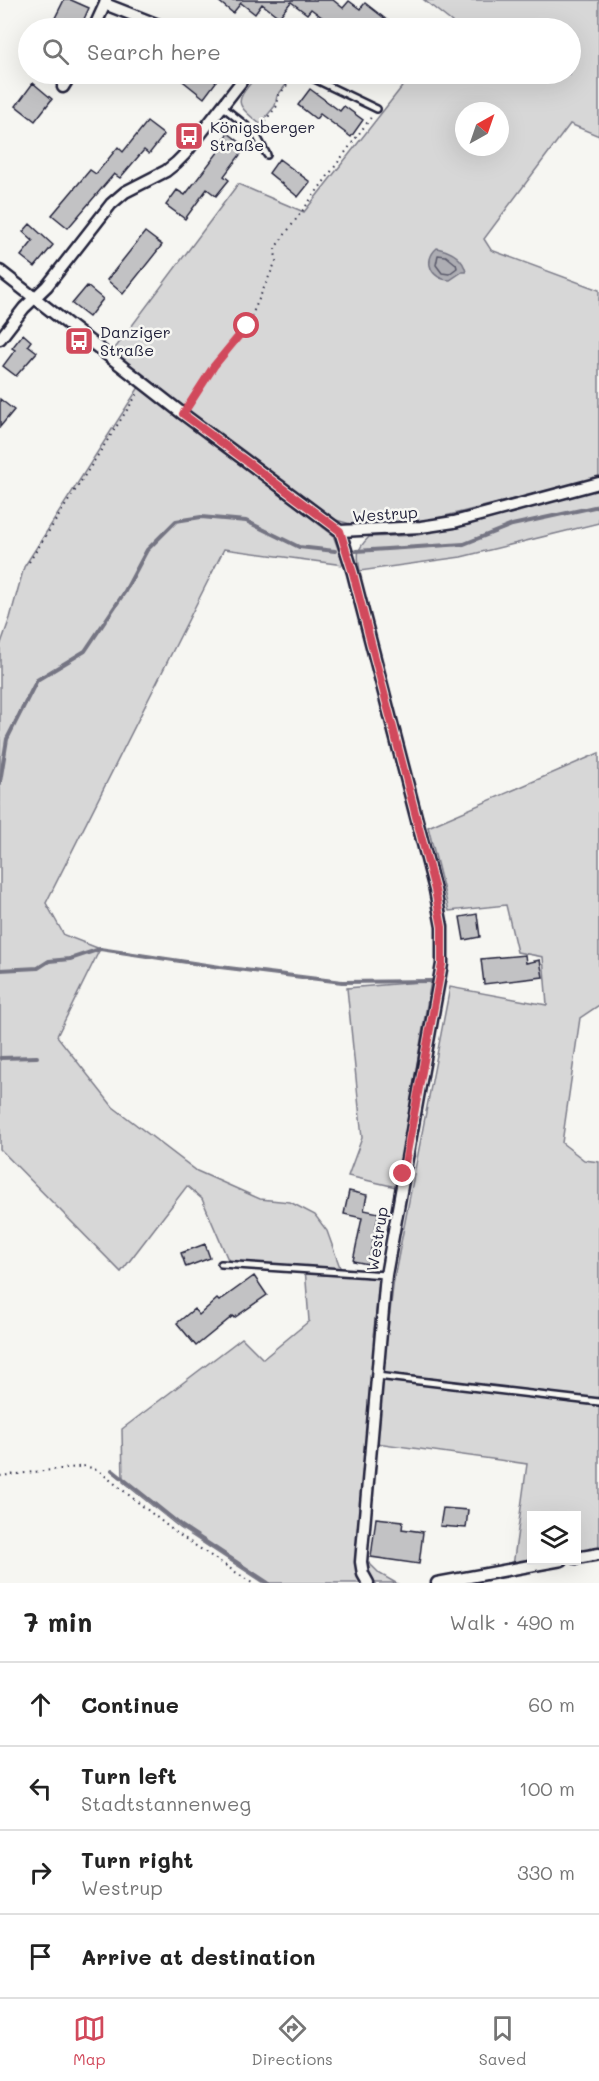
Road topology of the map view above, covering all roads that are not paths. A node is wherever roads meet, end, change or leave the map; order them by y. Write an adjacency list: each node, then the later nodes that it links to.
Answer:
1 (106, 2): 2 (street); 3 (street)
2 (99, 18)
3 (143, 18)
4 (65, 84): 7 (street)
5 (240, 84): 8 (street)
6 (325, 84): 9 (lane)
7 (63, 87)
8 (223, 107): 10 (lane); 12 (street)
9 (377, 109)
10 (267, 155)
11 (0, 272): 12 (street)
12 (35, 298): 13 (street); 15 (street)
13 (0, 339)
14 (599, 483): 15 (street, Westrup)
15 (340, 531): 17 (street, Westrup)
16 (221, 1264): 17 (lane)
17 (386, 1275): 18 (street, Westrup)
18 (377, 1376): 19 (lane); 23 (street, Westrup)
19 (599, 1402)
20 (599, 1554): 21 (street)
21 (581, 1557)
22 (535, 1565): 24 (street)
23 (368, 1583)
24 (437, 1583)

